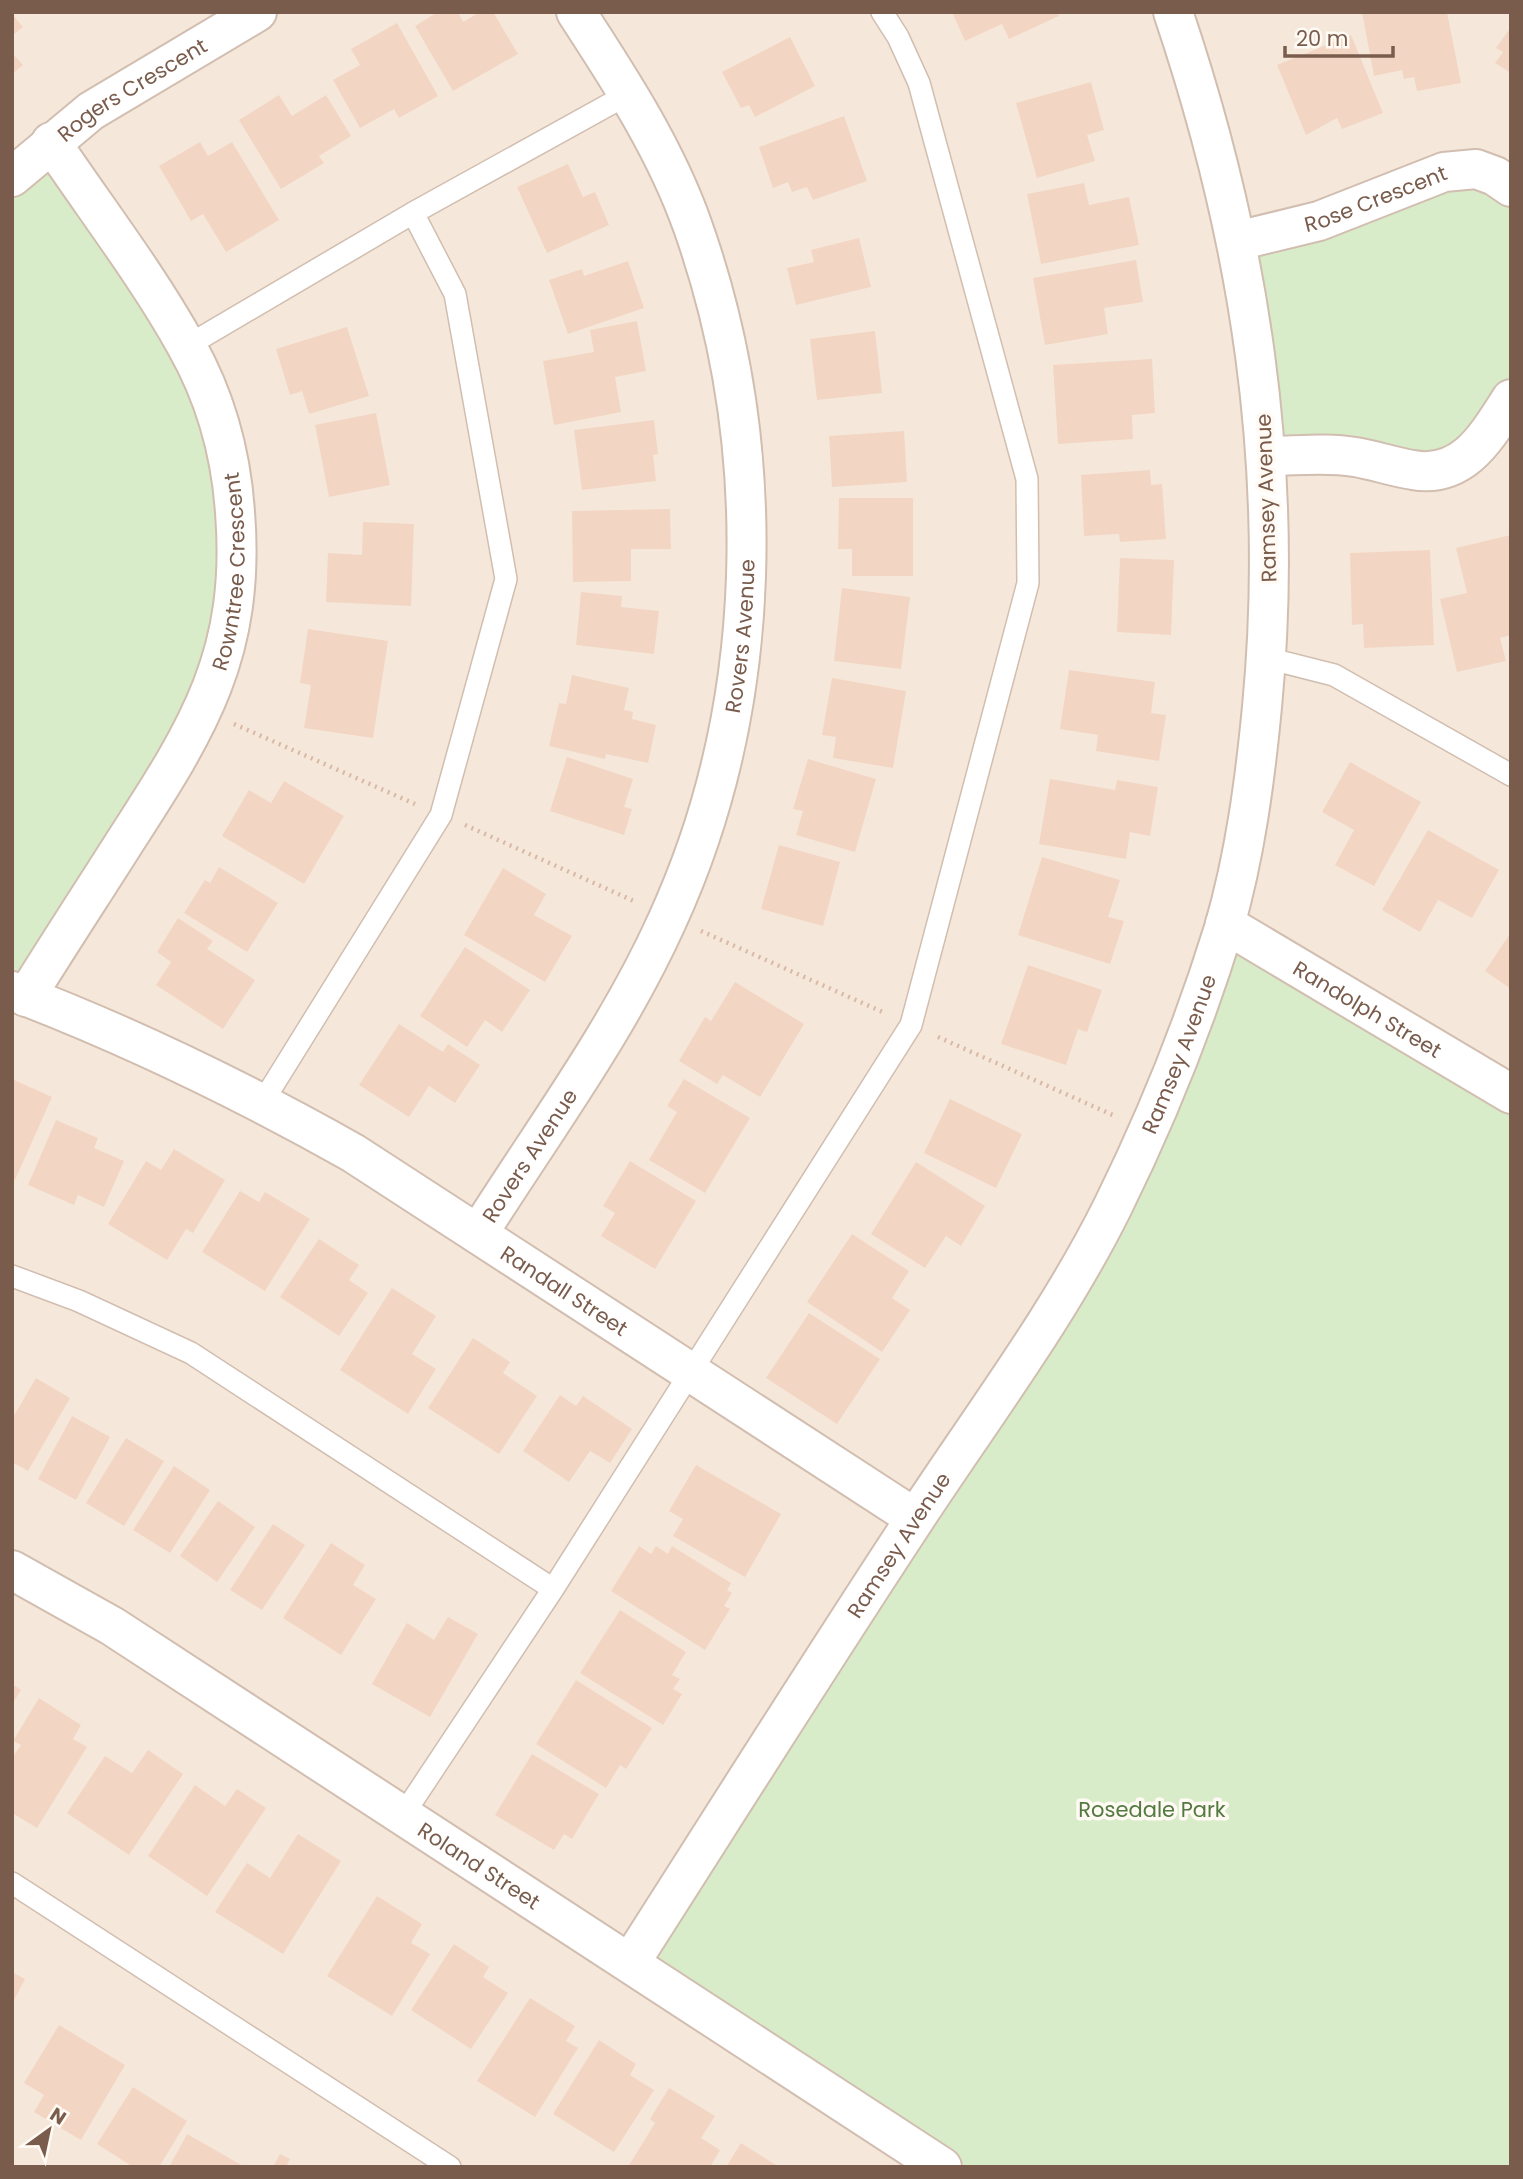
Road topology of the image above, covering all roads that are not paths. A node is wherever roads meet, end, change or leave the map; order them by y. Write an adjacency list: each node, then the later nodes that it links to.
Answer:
1 (257, 12): 6 (street, Rogers Crescent)
2 (576, 12): 5 (street, Rovers Avenue)
3 (882, 12): 22 (lane)
4 (1173, 12): 10 (street, Ramsey Avenue)
5 (630, 93): 9 (lane); 20 (street, Rovers Avenue)
6 (51, 142): 7 (street, Rogers Crescent); 11 (street, Rowntree Crescent)
7 (12, 177)
8 (1511, 187): 10 (street, Rose Crescent)
9 (413, 213): 11 (lane); 19 (lane)
10 (1237, 241): 13 (street, Ramsey Avenue)
11 (187, 346): 17 (street, Rowntree Crescent)
12 (1511, 399): 13 (street)
13 (1267, 456): 14 (street, Ramsey Avenue)
14 (1267, 658): 15 (lane); 16 (street, Ramsey Avenue)
15 (1511, 775)
16 (1225, 924): 18 (street, Randolph Street); 23 (street, Ramsey Avenue)
17 (19, 994): 19 (street, Randall Street)
18 (1511, 1094)
19 (262, 1103): 20 (street, Randall Street)
20 (478, 1234): 22 (street, Randall Street)
21 (12, 1276): 25 (lane)
22 (690, 1373): 23 (street, Randall Street); 25 (lane)
23 (915, 1518): 28 (street, Ramsey Avenue)
24 (12, 1570): 26 (street, Roland Street)
25 (553, 1589): 26 (lane)
26 (403, 1815): 28 (street, Roland Street)
27 (12, 1883): 29 (lane)
28 (630, 1963): 30 (street, Roland Street)
29 (450, 2167)
30 (942, 2167)

